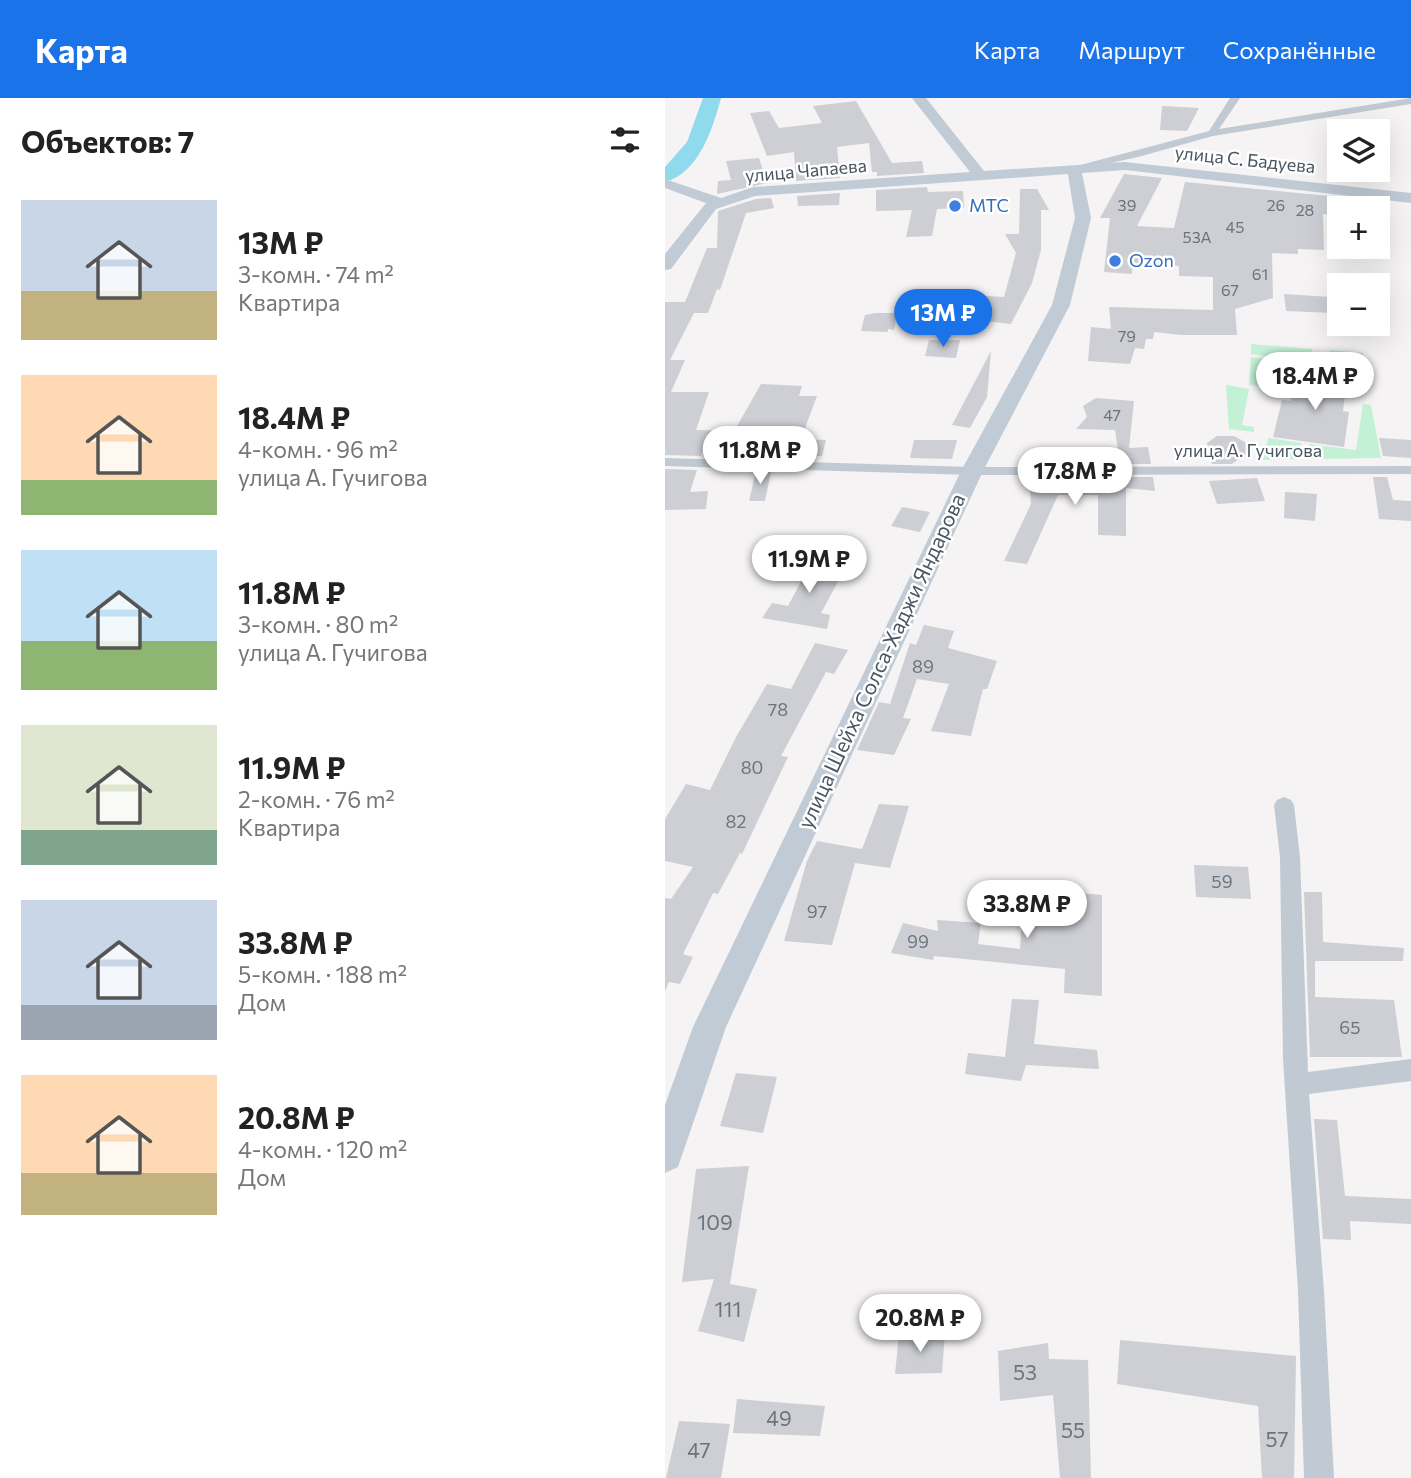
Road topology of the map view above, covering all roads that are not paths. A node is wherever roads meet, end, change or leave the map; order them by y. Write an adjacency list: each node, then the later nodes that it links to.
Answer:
1 (919, 98): 8 (main road)
2 (1235, 98): 4 (street)
3 (1411, 101): 4 (street)
4 (1212, 133): 6 (street)
5 (1125, 166): 6 (main road, улица С. Бадуева); 10 (main road, улица С. Бадуева); 12 (main road)
6 (1074, 167): 7 (main road, улица С. Бадуева); 12 (main road, улица Шейха Солса-Хаджи Яндарова)
7 (1021, 173): 8 (main road, улица Чапаева); 12 (main road)
8 (981, 177): 11 (main road, улица Чапаева)
9 (669, 184): 11 (main road)
10 (1411, 198)
11 (719, 202): 13 (main road, улица Чапаева)
12 (1080, 203): 16 (main road, улица Шейха Солса-Хаджи Яндарова)
13 (665, 265)
14 (665, 462): 16 (street, улица А. Гучигова)
15 (1411, 470): 16 (street, улица А. Гучигова)
16 (972, 471): 20 (main road, улица Шейха Солса-Хаджи Яндарова)
17 (1284, 805): 19 (street)
18 (1411, 1070): 19 (street)
19 (1297, 1085): 21 (street)
20 (665, 1155)
21 (1319, 1478)

